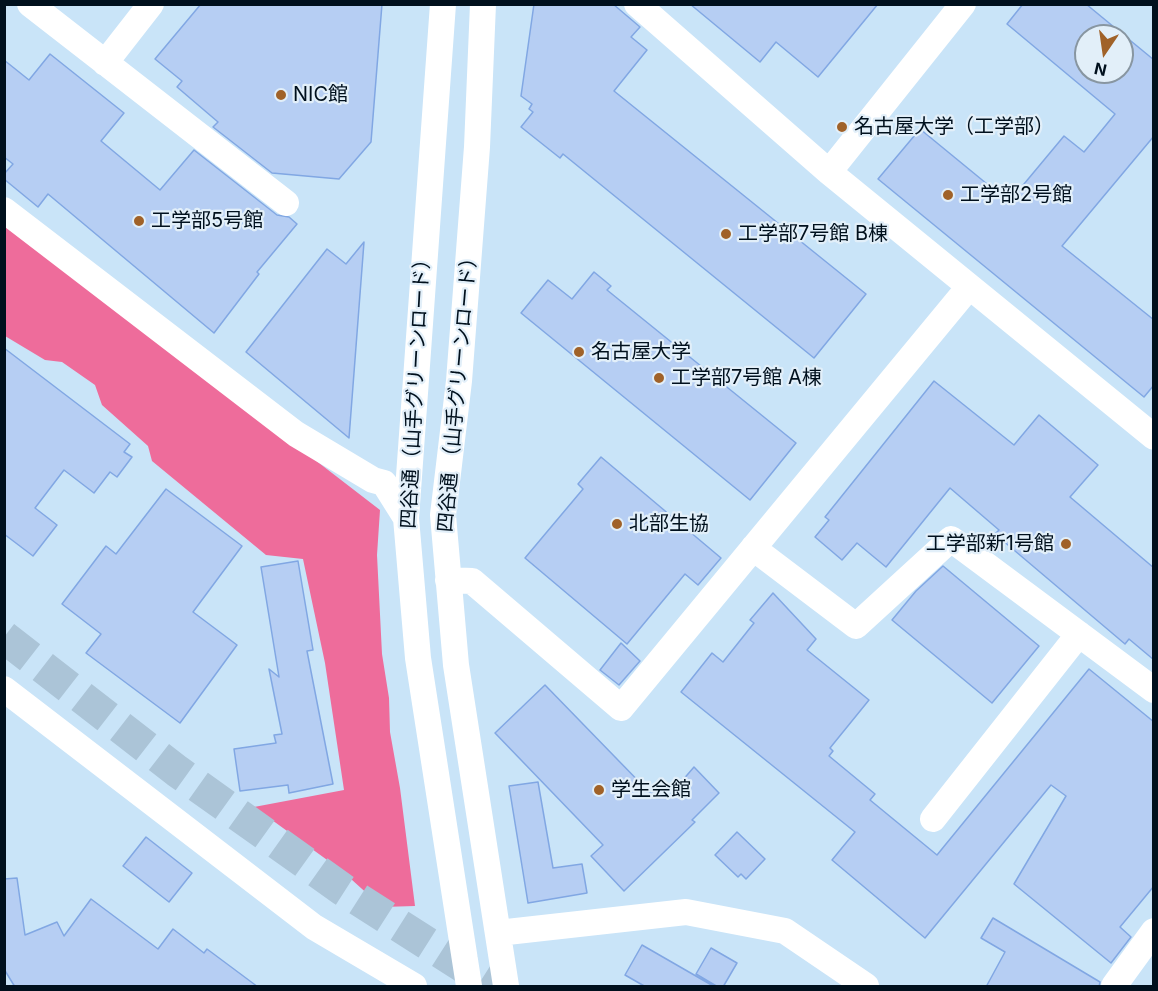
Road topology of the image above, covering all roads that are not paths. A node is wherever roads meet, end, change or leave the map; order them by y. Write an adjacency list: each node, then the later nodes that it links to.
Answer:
1 (30, 4): 7 (street)
2 (151, 4): 7 (street)
3 (443, 4): 13 (street, 四谷通（山手グリーンロード）)
4 (483, 4): 15 (street, 四谷通 （山手グリーンロード）)
5 (638, 4): 8 (street)
6 (963, 4): 8 (street)
7 (105, 63): 9 (street)
8 (829, 172): 11 (street)
9 (286, 203)
10 (4, 210): 13 (street)
11 (969, 287): 12 (street); 14 (street)
12 (1154, 437)
13 (406, 518): 23 (street, 四谷通（山手グリーンロード）)
14 (753, 548): 15 (street); 16 (street)
15 (448, 580): 21 (street, 四谷通 （山手グリーンロード）)
16 (1079, 634): 18 (street); 19 (street)
17 (4, 689): 22 (street)
18 (1154, 690)
19 (933, 819)
20 (1154, 931): 26 (street)
21 (498, 933): 24 (street, 四谷通 （山手グリーンロード）); 25 (street)
22 (414, 987)
23 (469, 987)
24 (506, 987)
25 (866, 987)
26 (1114, 987)

